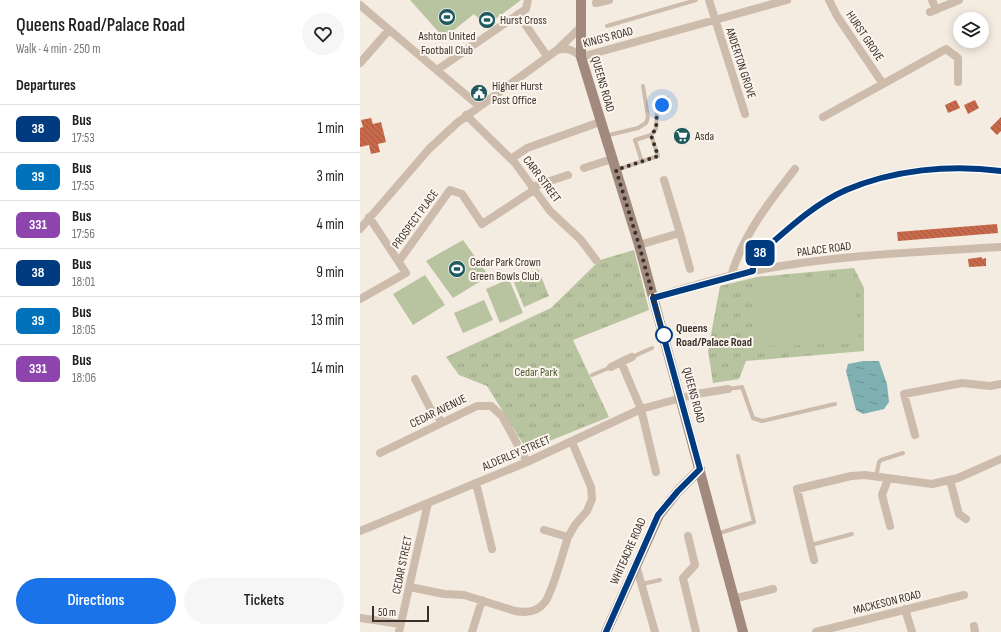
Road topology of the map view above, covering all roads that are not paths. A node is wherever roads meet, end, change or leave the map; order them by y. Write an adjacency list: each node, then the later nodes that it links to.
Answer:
1 (528, 0): 12 (street)
2 (581, 0): 15 (main road, QUEENS ROAD)
3 (608, 0): 10 (street)
4 (696, 0): 14 (lane)
5 (709, 0): 13 (street, ANDERTON GROVE)
6 (787, 0): 13 (street, KING'S ROAD)
7 (829, 0): 23 (street, HURST GROVE)
8 (932, 0): 9 (street)
9 (959, 0)
10 (596, 3)
11 (360, 5): 16 (street)
12 (518, 14): 18 (street); 21 (street)
13 (714, 20): 19 (street, KING'S ROAD); 27 (street, ANDERTON GROVE)
14 (607, 26)
15 (580, 28): 17 (street); 19 (main road, QUEENS ROAD)
16 (389, 30): 20 (street); 21 (street)
17 (557, 50): 18 (street); 19 (street, KING'S ROAD)
18 (547, 56): 26 (street)
19 (581, 57): 30 (main road, QUEENS ROAD)
20 (360, 63)
21 (437, 70): 26 (street)
22 (958, 82): 23 (street)
23 (883, 84): 29 (street)
24 (643, 86): 32 (lane)
25 (667, 98): 31 (lane)
26 (479, 106): 28 (street)
27 (745, 114)
28 (466, 115): 33 (street, CARR STREET); 43 (street)
29 (822, 117)
30 (600, 122): 32 (main road, QUEENS ROAD); 33 (street)
31 (651, 135): 35 (lane); 35 (lane)
32 (605, 136): 34 (main road, QUEENS ROAD)
33 (511, 159): 42 (street, CARR STREET)
34 (612, 159): 36 (street); 38 (main road, QUEENS ROAD)
35 (642, 162): 38 (lane)
36 (584, 168)
37 (795, 169): 52 (street)
38 (616, 170): 46 (main road, QUEENS ROAD)
39 (1001, 171): 51 (street)
40 (568, 175): 42 (street)
41 (664, 180): 45 (street)
42 (533, 189): 48 (street, CARR STREET); 49 (street, PROSPECT PLACE)
43 (369, 217): 44 (street); 49 (street)
44 (360, 229)
45 (680, 233): 46 (street); 50 (street)
46 (639, 245): 53 (main road, QUEENS ROAD)
47 (1001, 247): 51 (street, PALACE ROAD)
48 (596, 260)
49 (398, 261): 54 (street)
50 (690, 269)
51 (753, 271): 52 (street, PALACE ROAD)
52 (731, 276): 53 (street, PALACE ROAD)
53 (653, 298): 63 (main road, QUEENS ROAD)
54 (360, 299)
55 (652, 348): 56 (lane)
56 (632, 357): 57 (street)
57 (621, 362): 58 (street); 65 (street)
58 (610, 367): 59 (lane)
59 (592, 375)
60 (415, 379): 66 (street)
61 (1001, 384): 67 (street)
62 (728, 389): 63 (street, ALDERLEY STREET); 64 (lane)
63 (681, 397): 65 (street, ALDERLEY STREET); 74 (main road, QUEENS ROAD)
64 (835, 404)
65 (642, 410): 68 (street, ALDERLEY STREET); 75 (street)
66 (442, 422): 69 (street, CEDAR AVENUE); 73 (street, CEDAR AVENUE)
67 (915, 435)
68 (572, 442): 73 (street, ALDERLEY STREET); 88 (street)
69 (380, 453)
70 (903, 453): 76 (lane)
71 (738, 456): 85 (lane)
72 (1001, 459): 78 (street)
73 (526, 462): 79 (street, ALDERLEY STREET)
74 (700, 469): 85 (main road, QUEENS ROAD); 92 (main road, WHITEACRE ROAD)
75 (656, 472)
76 (876, 477): 77 (street); 89 (street)
77 (888, 479): 78 (street); 82 (street)
78 (950, 480): 81 (street)
79 (476, 482): 80 (street, ALDERLEY STREET); 90 (street)
80 (428, 503): 84 (street, ALDERLEY STREET); 95 (street, CEDAR STREET)
81 (966, 519)
82 (890, 526)
83 (544, 530): 88 (street)
84 (360, 531)
85 (716, 534): 98 (main road, QUEENS ROAD)
86 (852, 534): 89 (lane)
87 (688, 536): 106 (street)
88 (568, 537): 99 (street)
89 (810, 545): 91 (street)
90 (492, 549)
91 (814, 560)
92 (636, 565): 94 (street); 104 (main road, WHITEACRE ROAD)
93 (660, 580): 94 (lane)
94 (641, 584): 105 (street)
95 (410, 587): 99 (street); 102 (street, CEDAR STREET)
96 (773, 589): 98 (street)
97 (964, 595): 100 (street, MACKESON ROAD)
98 (733, 599): 107 (main road, QUEENS ROAD)
99 (482, 600): 103 (street)
100 (905, 609): 108 (street, MACKESON ROAD); 109 (street)
101 (360, 618): 102 (street)
102 (400, 628)
103 (472, 632)
104 (606, 632)
105 (655, 632)
106 (696, 632)
107 (743, 632)
108 (816, 632)
109 (912, 632)

